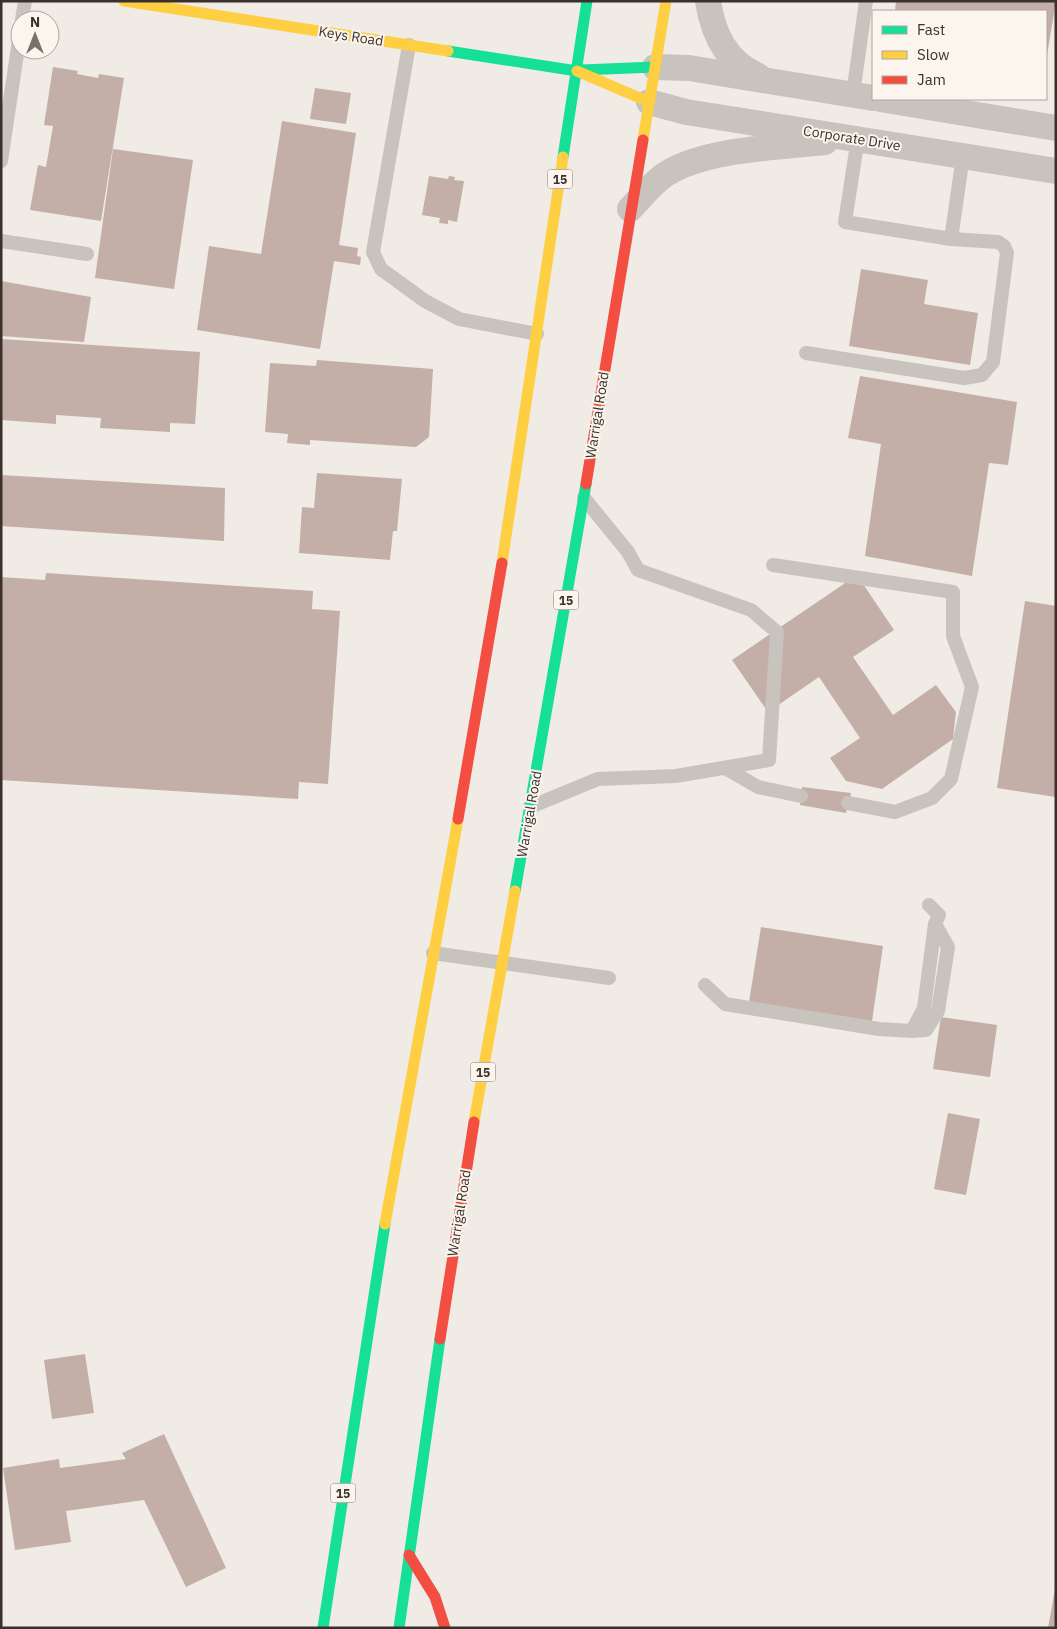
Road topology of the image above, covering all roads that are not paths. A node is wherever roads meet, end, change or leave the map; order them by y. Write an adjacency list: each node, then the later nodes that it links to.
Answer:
1 (124, 1): 6 (main road, Keys Road)
2 (587, 1): 9 (main road, 15)
3 (666, 1): 8 (main road, Warrigal Road / 15)
4 (708, 1): 10 (street)
5 (866, 1): 11 (lane)
6 (409, 45): 9 (main road, Keys Road); 24 (lane)
7 (16, 60): 18 (lane)
8 (655, 67): 9 (main road); 10 (street); 13 (main road, Warrigal Road / 15)
9 (577, 71): 13 (main road); 24 (main road, 15)
10 (779, 82): 11 (street)
11 (863, 96)
12 (886, 100): 14 (street)
13 (649, 102): 16 (street, Corporate Drive); 20 (main road, Warrigal Road / 15)
14 (981, 115): 15 (street); 17 (street)
15 (1056, 128)
16 (858, 138): 17 (street, Corporate Drive); 20 (street); 21 (lane)
17 (969, 157): 19 (street, Corporate Drive); 21 (lane)
18 (1, 161)
19 (1056, 171)
20 (630, 208): 26 (main road, Warrigal Road / 15)
21 (951, 238): 25 (lane)
22 (1, 241): 23 (lane)
23 (87, 254)
24 (537, 334): 33 (main road, 15)
25 (806, 353)
26 (583, 497): 28 (lane); 31 (main road, Warrigal Road / 15)
27 (772, 565): 30 (lane)
28 (725, 768): 29 (lane); 31 (lane)
29 (801, 796)
30 (848, 803)
31 (530, 807): 34 (main road, Warrigal Road / 15)
32 (929, 905): 36 (lane)
33 (433, 953): 34 (lane); 38 (main road, 15)
34 (502, 963): 35 (lane); 37 (main road, Warrigal Road / 15)
35 (609, 978)
36 (705, 985)
37 (409, 1555): 39 (main road, Warrigal Road / 15); 40 (main road)
38 (323, 1628)
39 (399, 1628)
40 (445, 1628)

